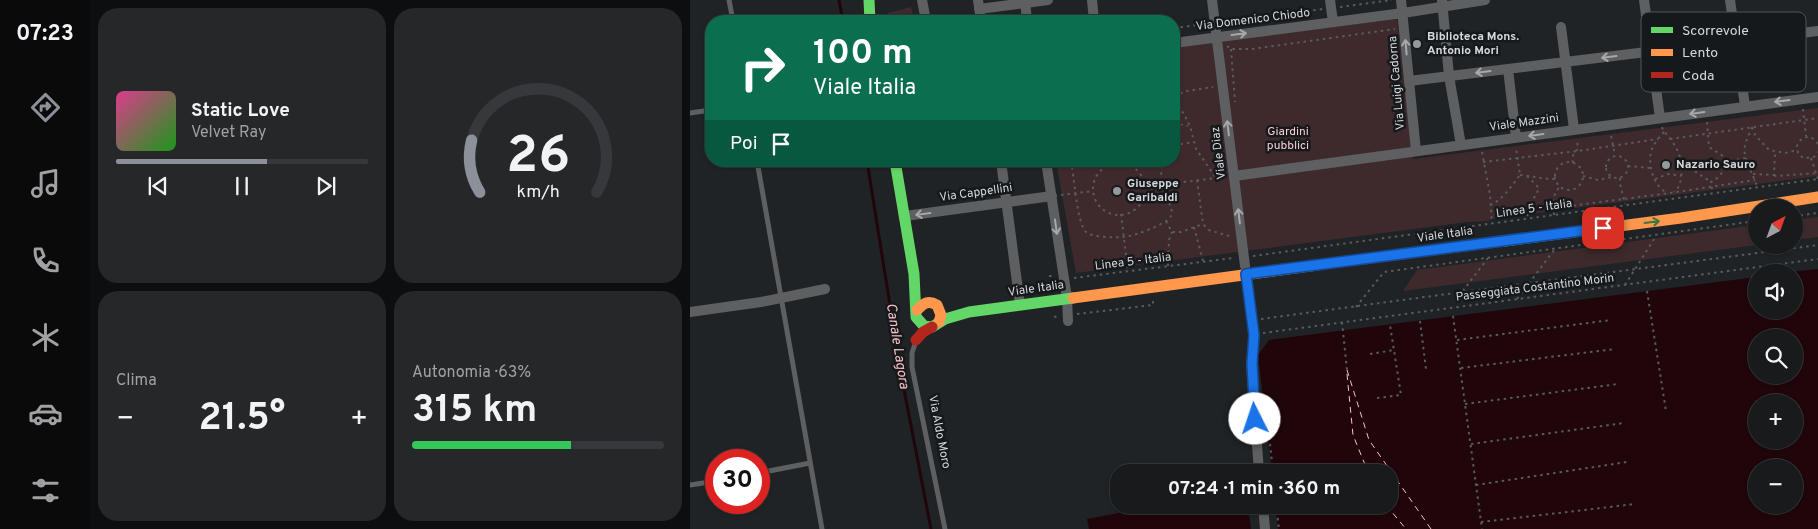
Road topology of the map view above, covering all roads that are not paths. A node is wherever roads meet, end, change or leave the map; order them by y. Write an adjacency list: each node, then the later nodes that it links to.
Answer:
1 (729, 0): 15 (lane)
2 (860, 0): 16 (main road)
3 (868, 0): 17 (main road)
4 (922, 0): 18 (street)
5 (1048, 0): 10 (street)
6 (1092, 0): 20 (street)
7 (1212, 0): 23 (street, Viale Diaz)
8 (1401, 0): 14 (street, Via Luigi Cadorna)
9 (1485, 0): 11 (street, Via Domenico Chiodo)
10 (1025, 2): 13 (street); 19 (street)
11 (1442, 3): 14 (street, Via Domenico Chiodo); 28 (street)
12 (1330, 4): 21 (street)
13 (979, 5)
14 (1403, 13): 21 (street, Via Domenico Chiodo); 29 (street, Via Luigi Cadorna, one-way to 14)
15 (731, 15)
16 (868, 15)
17 (869, 15)
18 (925, 15)
19 (1026, 15)
20 (1093, 15)
21 (1333, 22): 23 (street, Via Domenico Chiodo, one-way to 21)
22 (1561, 27): 26 (street)
23 (1218, 37): 24 (street, Via Domenico Chiodo); 45 (street, Viale Diaz, one-way to 23)
24 (1180, 42)
25 (1641, 53): 26 (street, one-way to 26)
26 (1566, 62): 27 (street); 37 (street)
27 (1508, 69): 28 (street, one-way to 28); 38 (street)
28 (1449, 76): 29 (street); 39 (street)
29 (1409, 81): 40 (street, Via Luigi Cadorna)
30 (1656, 92): 36 (street)
31 (1743, 92): 33 (street)
32 (1818, 96): 33 (street, Viale Mazzini, one-way to 33)
33 (1745, 106): 36 (street, Viale Mazzini, one-way to 36)
34 (705, 111): 35 (lane)
35 (690, 113)
36 (1660, 118): 37 (street, Viale Mazzini)
37 (1574, 129): 38 (street, Viale Mazzini, one-way to 38)
38 (1515, 137): 39 (street, Viale Mazzini)
39 (1461, 145): 40 (street, Viale Mazzini)
40 (1415, 146): 45 (street, Viale Mazzini)
41 (758, 167): 57 (lane)
42 (896, 167): 53 (main road)
43 (1002, 167): 51 (street)
44 (1047, 167): 47 (street)
45 (1234, 176): 54 (street, Viale Diaz, one-way to 45)
46 (1818, 189): 49 (main road, Viale Italia)
47 (1052, 196): 51 (street, Via Cappellini); 58 (street, one-way to 58)
48 (1818, 198): 50 (main road, Viale Italia)
49 (1791, 199)
50 (1803, 200)
51 (1006, 201): 53 (street, Via Cappellini, one-way to 53); 59 (street)
52 (1748, 207): 54 (main road, Viale Italia)
53 (905, 216): 55 (main road)
54 (1247, 261): 58 (main road, Viale Italia); 68 (street, Viale Diaz)
55 (914, 274): 60 (main road); 63 (main road, Via Aldo Moro)
56 (825, 289): 57 (street)
57 (781, 297): 61 (street); 67 (lane)
58 (1067, 298): 59 (main road, Viale Italia); 64 (street)
59 (1020, 304): 62 (main road, Viale Italia)
60 (935, 305): 62 (main road, Viale Italia); 63 (main road); 65 (main road)
61 (690, 312)
62 (969, 312): 65 (main road, Viale Italia)
63 (917, 315): 65 (main road); 66 (main road, Via Aldo Moro)
64 (1068, 318)
65 (935, 325): 66 (main road)
66 (916, 340): 74 (lane, Via Aldo Moro)
67 (810, 463): 69 (lane); 73 (lane)
68 (1258, 464)
69 (770, 471)
70 (705, 483): 71 (lane)
71 (690, 486)
72 (1264, 514): 75 (street)
73 (822, 529)
74 (945, 529)
75 (1266, 529)

